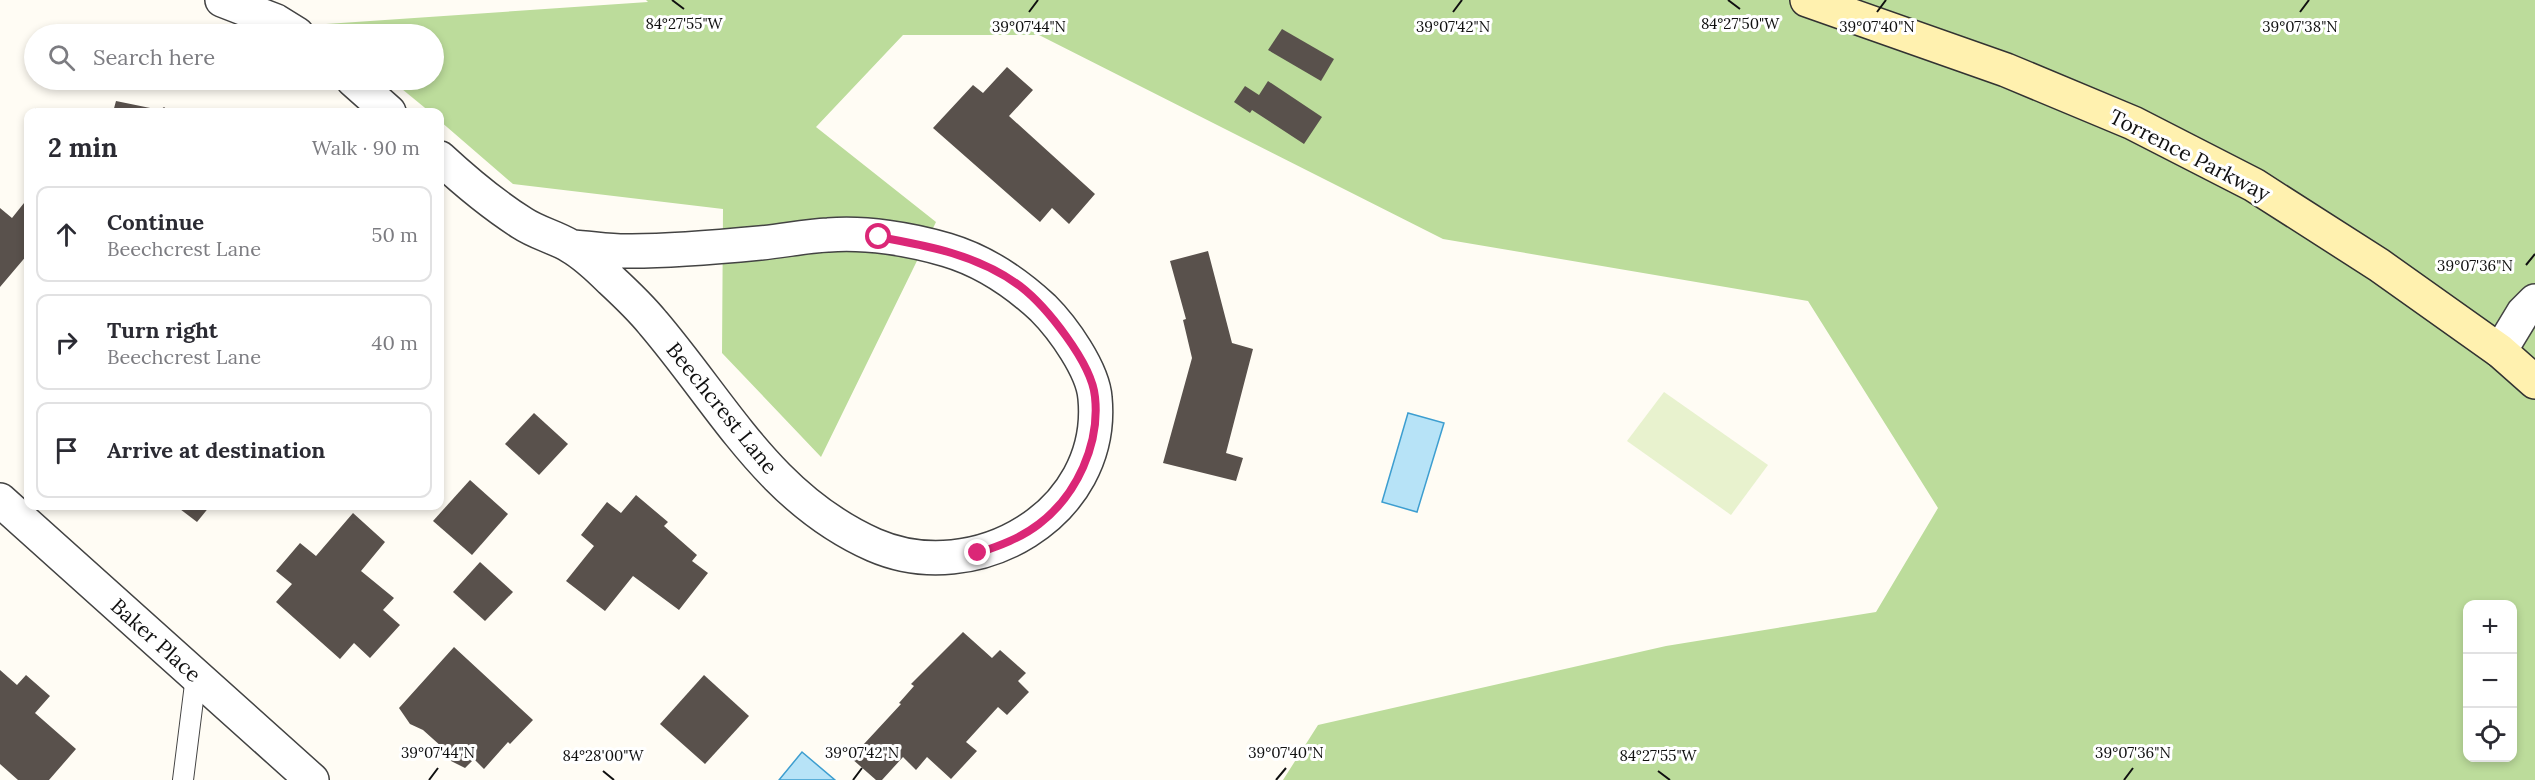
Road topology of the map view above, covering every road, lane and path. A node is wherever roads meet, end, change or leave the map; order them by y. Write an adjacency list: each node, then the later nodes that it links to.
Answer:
1 (222, 0): 3 (street)
2 (1807, 0): 9 (street, Torrence Parkway)
3 (281, 24)
4 (364, 90): 5 (street)
5 (384, 108)
6 (444, 162): 7 (street, Beechcrest Lane)
7 (572, 247): 7 (street, Beechcrest Lane)
8 (2535, 301): 9 (street)
9 (2500, 351): 10 (street, Torrence Parkway)
10 (2535, 382)
11 (0, 500): 12 (street, Baker Place)
12 (196, 676): 13 (lane); 14 (street, Baker Place)
13 (183, 780)
14 (312, 780)

